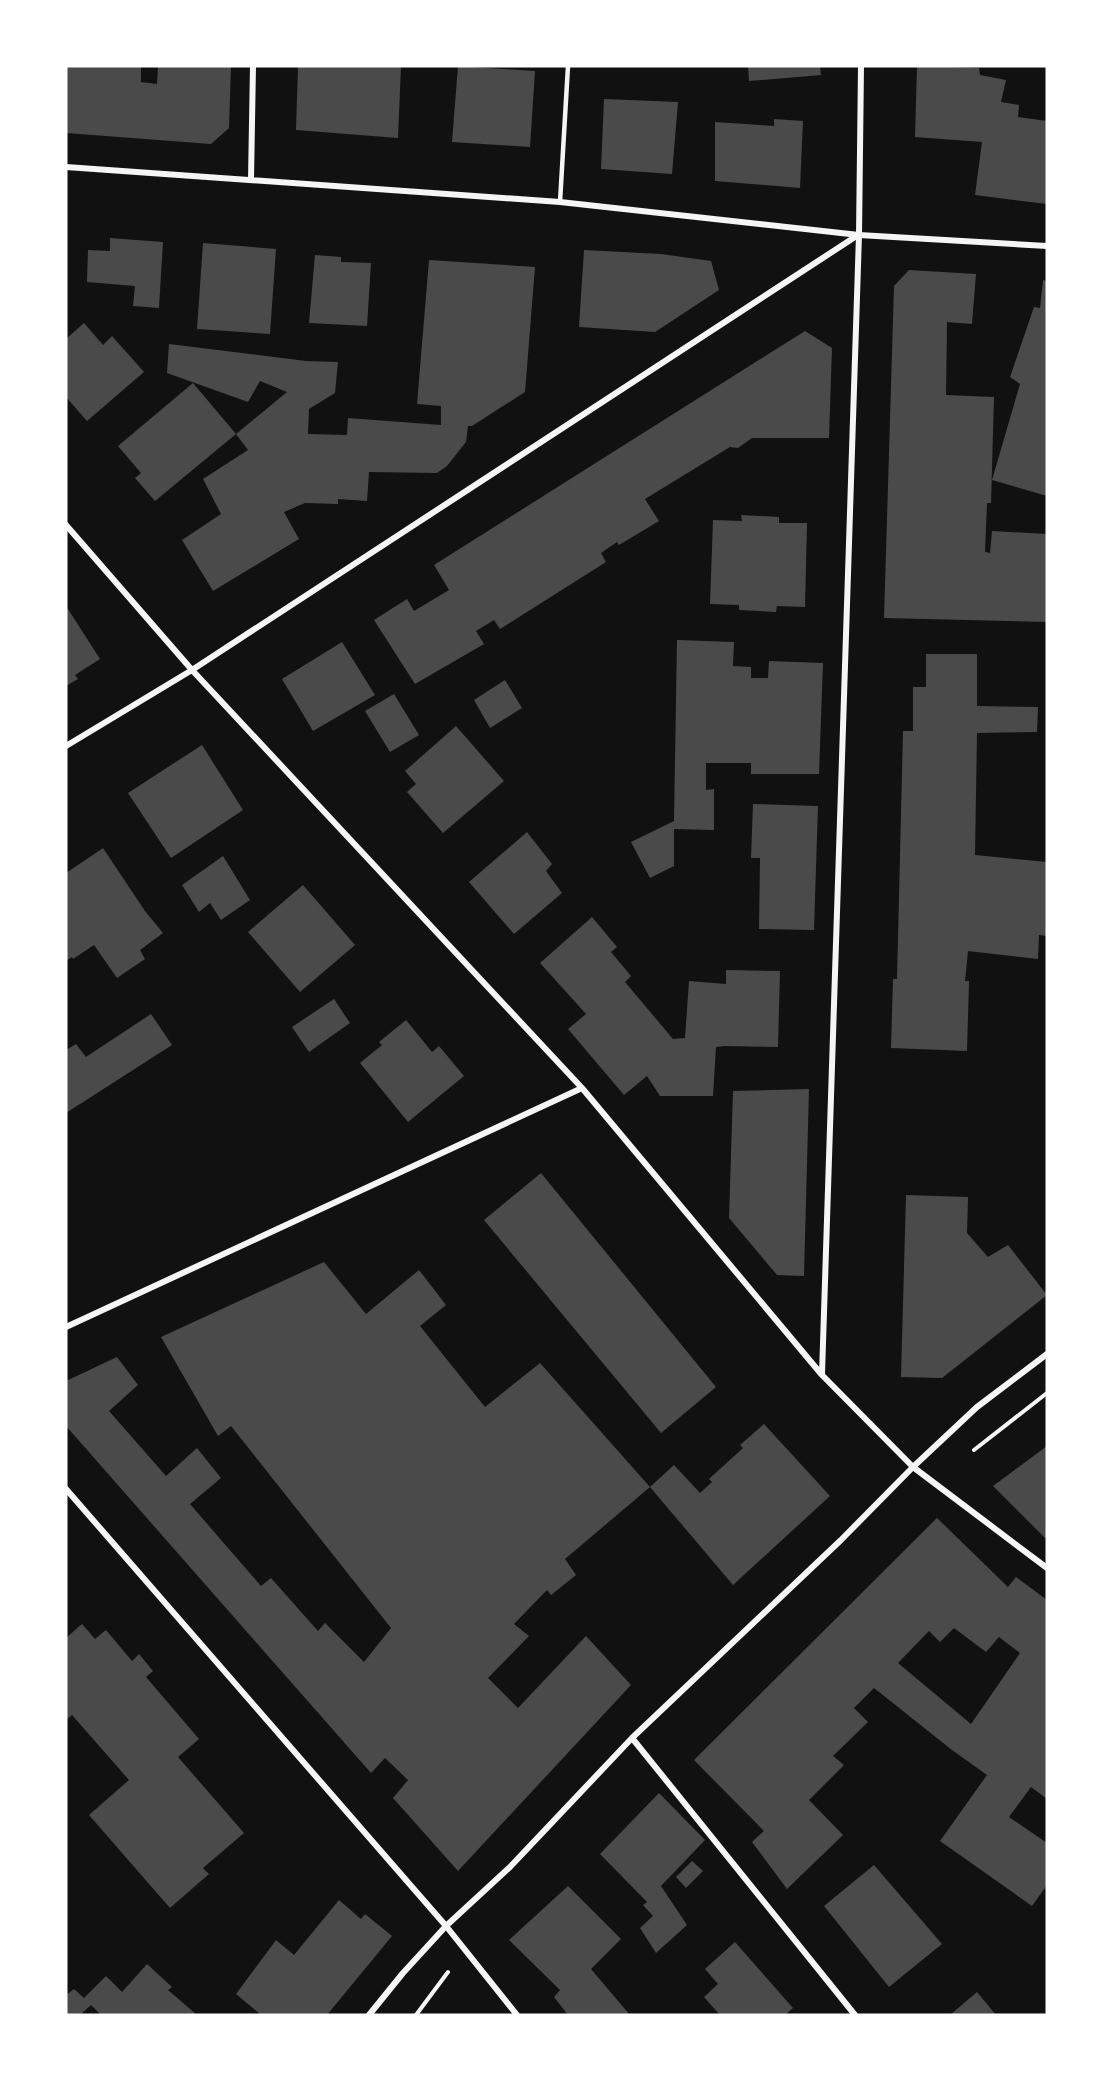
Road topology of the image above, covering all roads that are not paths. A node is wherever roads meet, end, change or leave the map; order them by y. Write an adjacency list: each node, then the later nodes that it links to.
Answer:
1 (254, 66): 5 (street)
2 (568, 66): 6 (lane)
3 (861, 66): 7 (street)
4 (66, 167): 5 (street)
5 (251, 179): 6 (street)
6 (560, 202): 7 (street)
7 (859, 235): 8 (street); 10 (street); 15 (street)
8 (1047, 246)
9 (66, 525): 10 (street)
10 (192, 670): 11 (street); 12 (street)
11 (66, 746)
12 (582, 1088): 13 (street); 15 (street)
13 (66, 1327)
14 (1047, 1354): 16 (street)
15 (822, 1375): 16 (street)
16 (913, 1467): 18 (street); 19 (street)
17 (66, 1489): 20 (street)
18 (1047, 1568)
19 (632, 1738): 20 (street); 23 (street)
20 (446, 1926): 21 (street); 22 (street)
21 (369, 2015)
22 (517, 2015)
23 (855, 2015)

